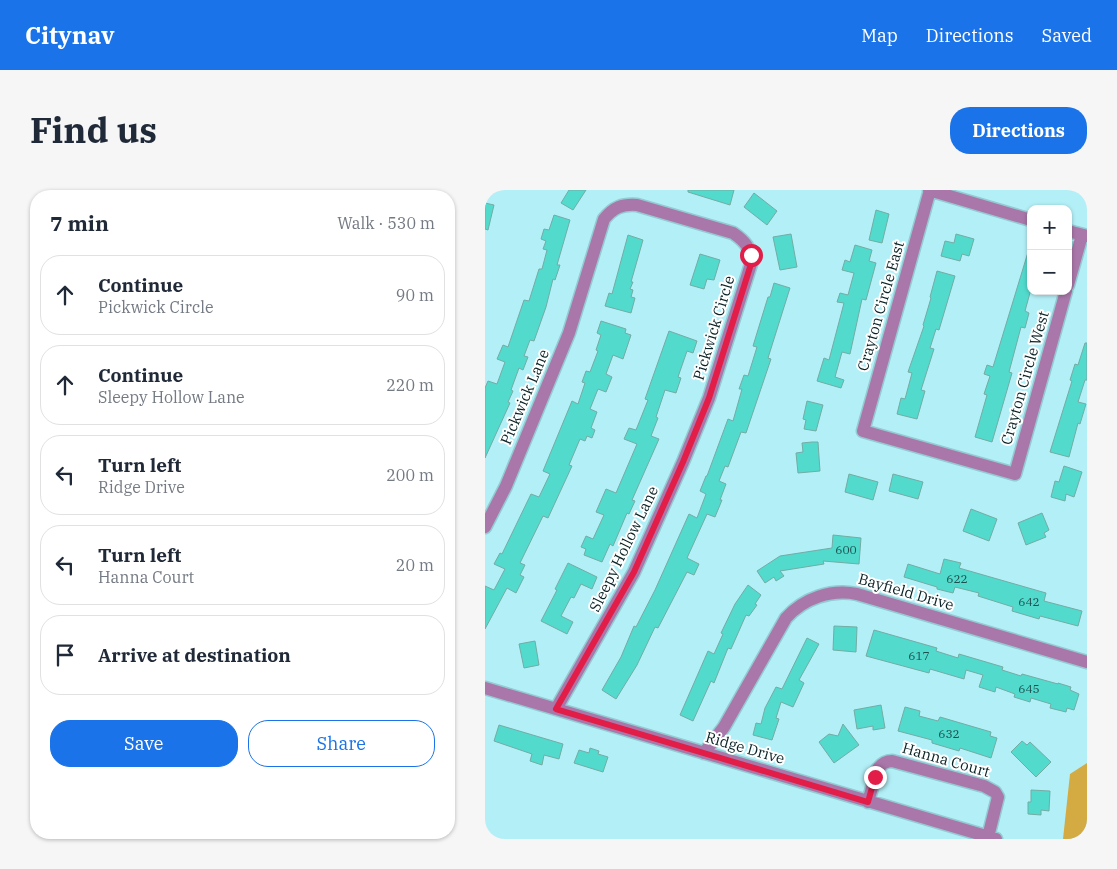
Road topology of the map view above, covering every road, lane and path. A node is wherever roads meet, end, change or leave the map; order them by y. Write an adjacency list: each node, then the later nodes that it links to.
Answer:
1 (930, 190): 2 (street); 9 (street, Crayton Circle East)
2 (1027, 219)
3 (1072, 232): 4 (street)
4 (1085, 235): 5 (street)
5 (1072, 273)
6 (1066, 295): 9 (street, Crayton Circle West)
7 (569, 333): 8 (street, Pickwick Circle); 10 (street, Pickwick Lane)
8 (709, 398): 13 (street, Sleepy Hollow Lane)
9 (1015, 474)
10 (485, 527)
11 (1087, 662): 14 (street, Bayfield Drive)
12 (485, 688): 13 (street, Ridge Drive)
13 (556, 709): 14 (street, Ridge Drive)
14 (704, 753): 15 (street, Ridge Drive)
15 (868, 802): 16 (street, Ridge Drive); 16 (street, Hanna Court)
16 (992, 838)

